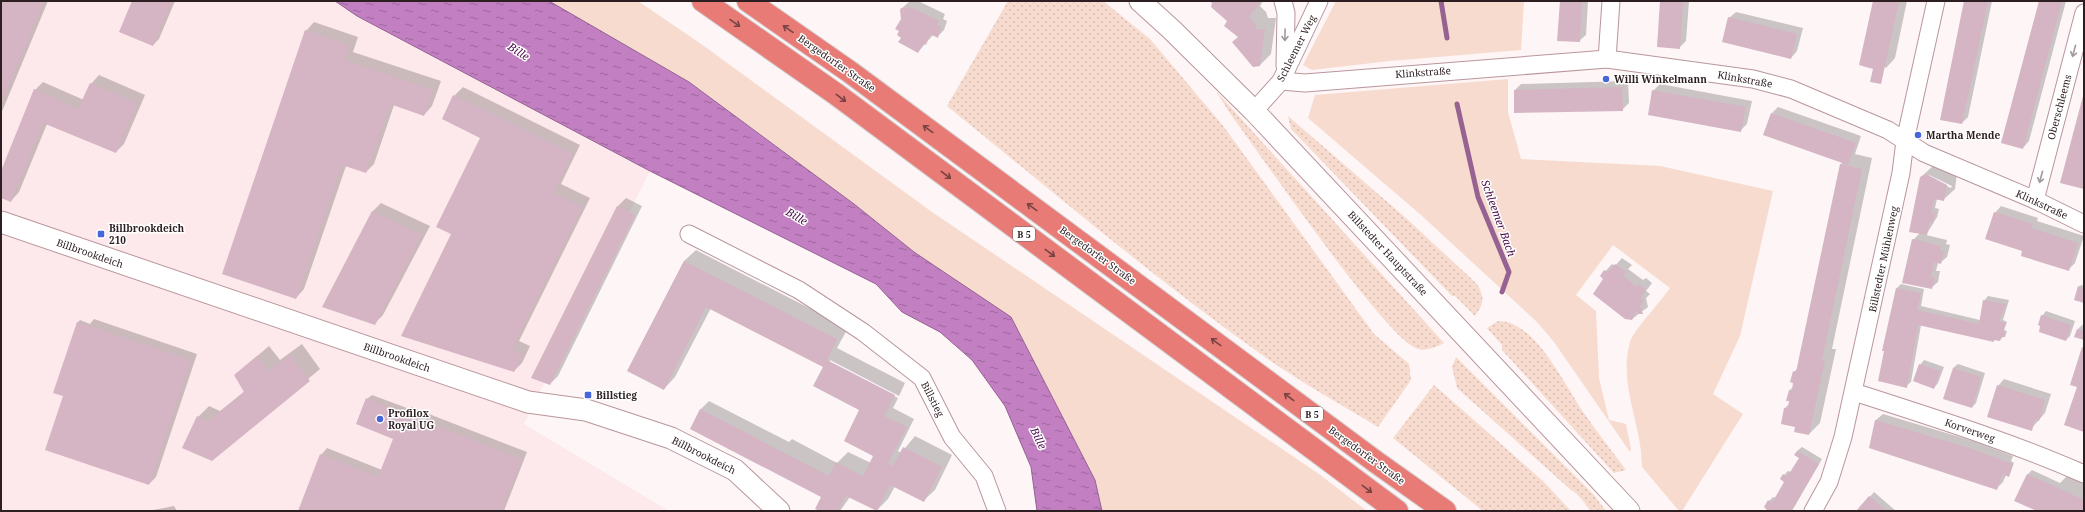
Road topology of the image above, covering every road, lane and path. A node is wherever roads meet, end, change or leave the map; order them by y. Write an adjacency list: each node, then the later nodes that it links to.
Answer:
1 (703, 1): 21 (highway, B 5, one-way to 21)
2 (748, 1): 22 (highway, Bergedorfer Straße / B 5, one-way to 2)
3 (1140, 1): 11 (street, Billstedter Hauptstraße)
4 (1283, 1): 10 (street, one-way to 10)
5 (1319, 1): 10 (street, Schleemer Weg)
6 (1611, 1): 9 (street)
7 (1936, 1): 12 (street, Billstedter Mühlenweg)
8 (2084, 13): 13 (street, Oberschleems, one-way to 13)
9 (1607, 59): 10 (street, Klinkstraße); 12 (street, Klinkstraße)
10 (1283, 76): 11 (street, Schleemer Weg)
11 (1254, 111): 23 (street, Billstedter Hauptstraße)
12 (1905, 141): 13 (street, Klinkstraße); 17 (street, Billstedter Mühlenweg)
13 (2034, 200): 15 (street, Klinkstraße)
14 (1, 222): 19 (street, Billbrookdeich)
15 (2084, 224)
16 (689, 234): 20 (street, Billstieg)
17 (1854, 392): 18 (street, Korverweg); 24 (street, Billstedter Mühlenweg)
18 (2084, 474)
19 (779, 511)
20 (997, 511)
21 (1397, 511)
22 (1445, 511)
23 (1629, 511)
24 (1813, 511)

